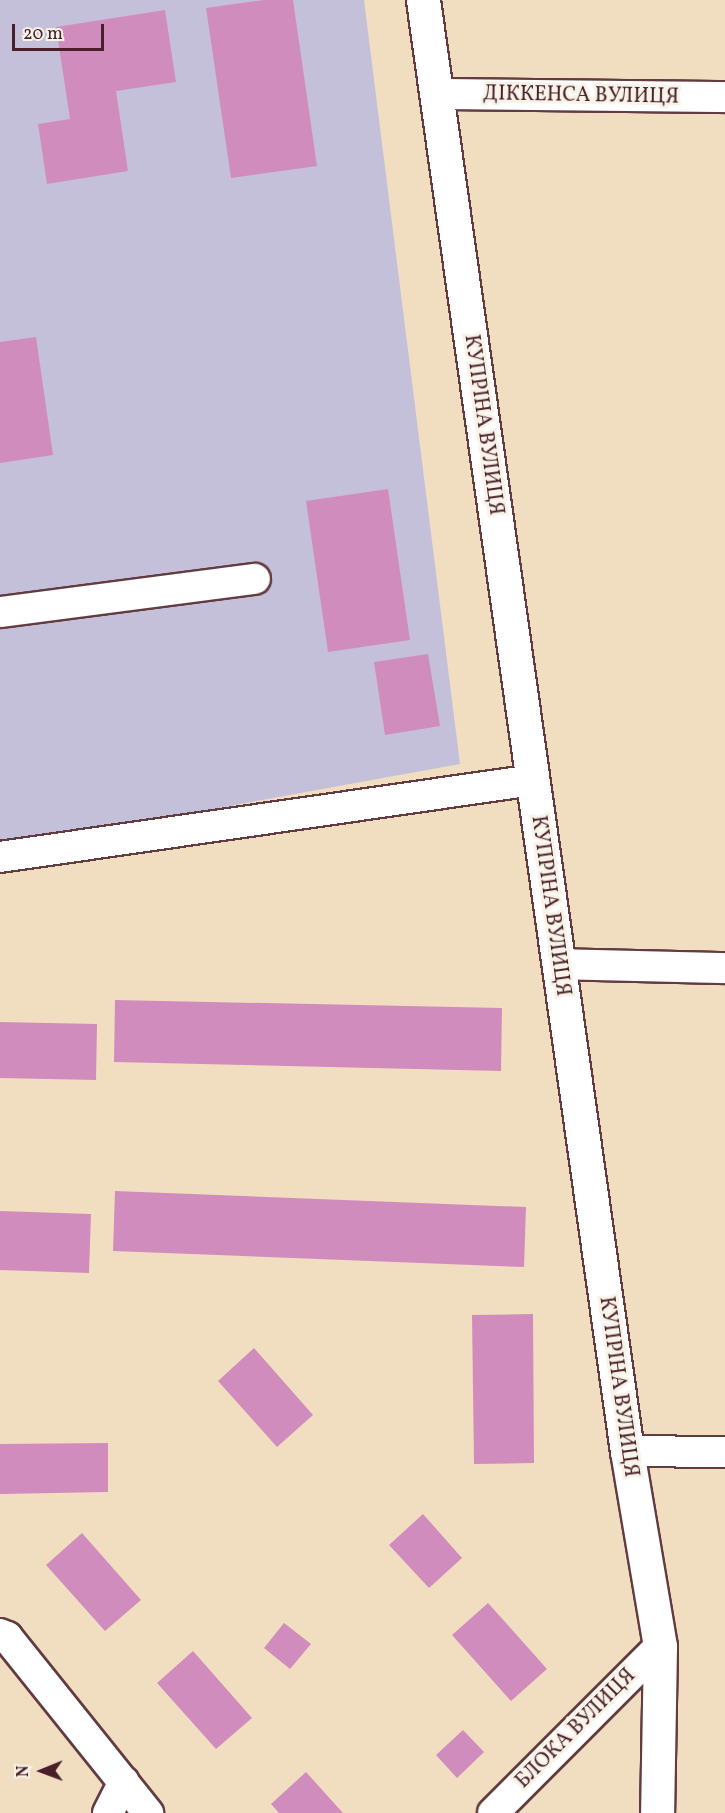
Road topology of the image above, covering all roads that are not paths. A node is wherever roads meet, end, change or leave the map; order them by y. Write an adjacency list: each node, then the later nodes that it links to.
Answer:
1 (423, 0): 2 (main road, КУПРІНА ВУЛИЦЯ)
2 (436, 94): 3 (street, ДІККЕНСА ВУЛИЦЯ); 6 (main road, КУПРІНА ВУЛИЦЯ)
3 (725, 97)
4 (255, 579): 5 (street)
5 (0, 612)
6 (532, 780): 7 (street); 8 (main road, КУПРІНА ВУЛИЦЯ)
7 (0, 857)
8 (558, 964): 9 (street); 10 (main road, КУПРІНА ВУЛИЦЯ)
9 (725, 968)
10 (627, 1450): 11 (street); 13 (main road, КУПРІНА ВУЛИЦЯ)
11 (725, 1452)
12 (0, 1634): 14 (street)
13 (660, 1646): 17 (street, БЛОКА ВУЛИЦЯ); 18 (main road, КУПРІНА ВУЛИЦЯ)
14 (124, 1782): 15 (street); 16 (street)
15 (108, 1813)
16 (148, 1813)
17 (493, 1813)
18 (657, 1813)

